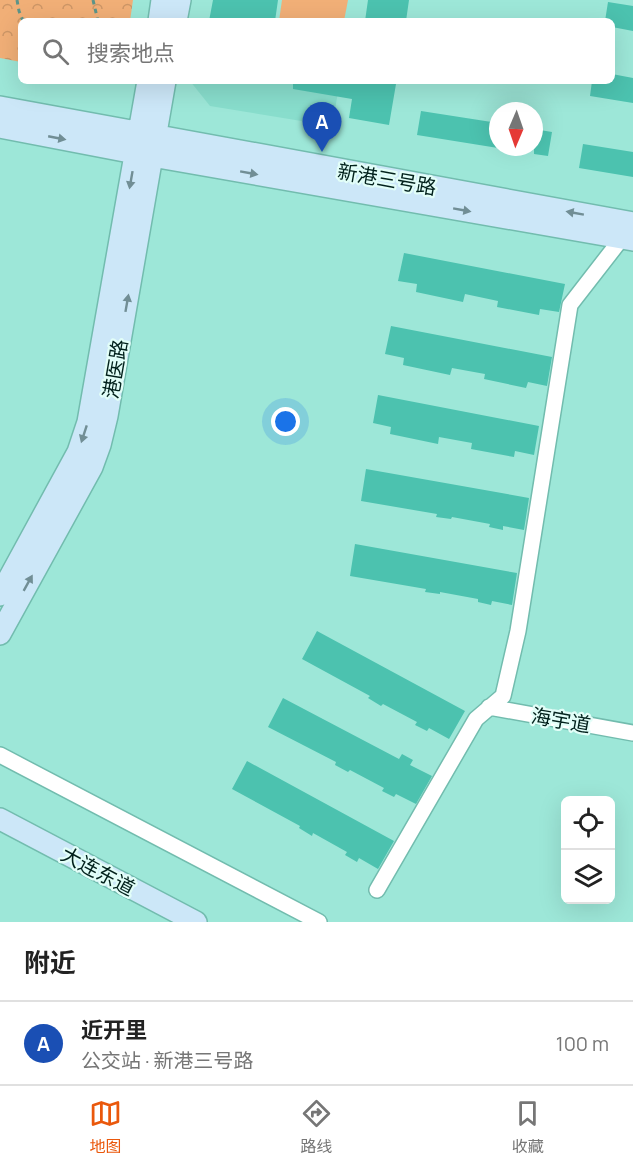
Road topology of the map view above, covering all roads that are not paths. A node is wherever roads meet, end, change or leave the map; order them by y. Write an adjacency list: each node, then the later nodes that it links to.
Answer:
1 (162, 0): 3 (main road)
2 (180, 0): 4 (main road)
3 (159, 18)
4 (177, 18)
5 (159, 85): 8 (main road); 9 (main road, 港医路)
6 (0, 107): 9 (main road, 新港三号路)
7 (0, 127): 9 (main road, 新港三号路, one-way to 9)
8 (195, 144): 9 (main road, 新港三号路); 10 (main road, 新港三号路, one-way to 8)
9 (145, 145): 10 (main road, 新港三号路, one-way to 10); 11 (main road, 港医路, one-way to 11); 12 (main road, 港医路, one-way to 9)
10 (629, 234): 13 (street)
11 (0, 595)
12 (0, 634)
13 (493, 704): 14 (street, 海宇道); 15 (street, 海宇道); 18 (street)
14 (633, 726)
15 (633, 733)
16 (0, 755): 20 (street)
17 (0, 819): 19 (main road, 大连东道)
18 (377, 890)
19 (196, 922)
20 (319, 922)

